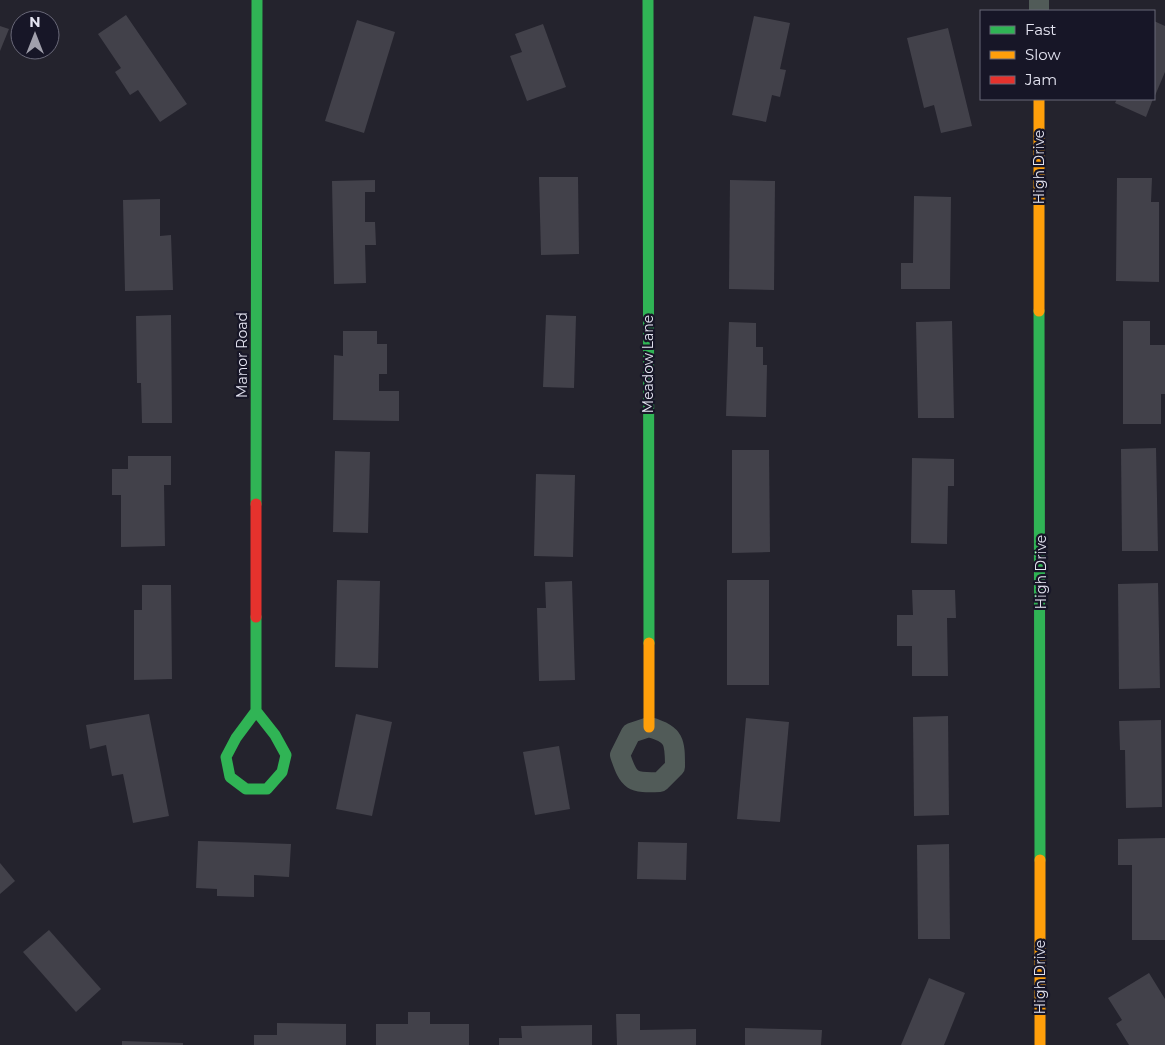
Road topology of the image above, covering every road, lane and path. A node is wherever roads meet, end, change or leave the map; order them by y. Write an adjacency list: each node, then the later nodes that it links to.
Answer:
1 (258, 0): 4 (street, Manor Road)
2 (648, 0): 5 (street, Meadow Lane)
3 (1039, 100): 6 (street, High Drive)
4 (256, 711): 4 (street)
5 (649, 727)
6 (1040, 1045)

